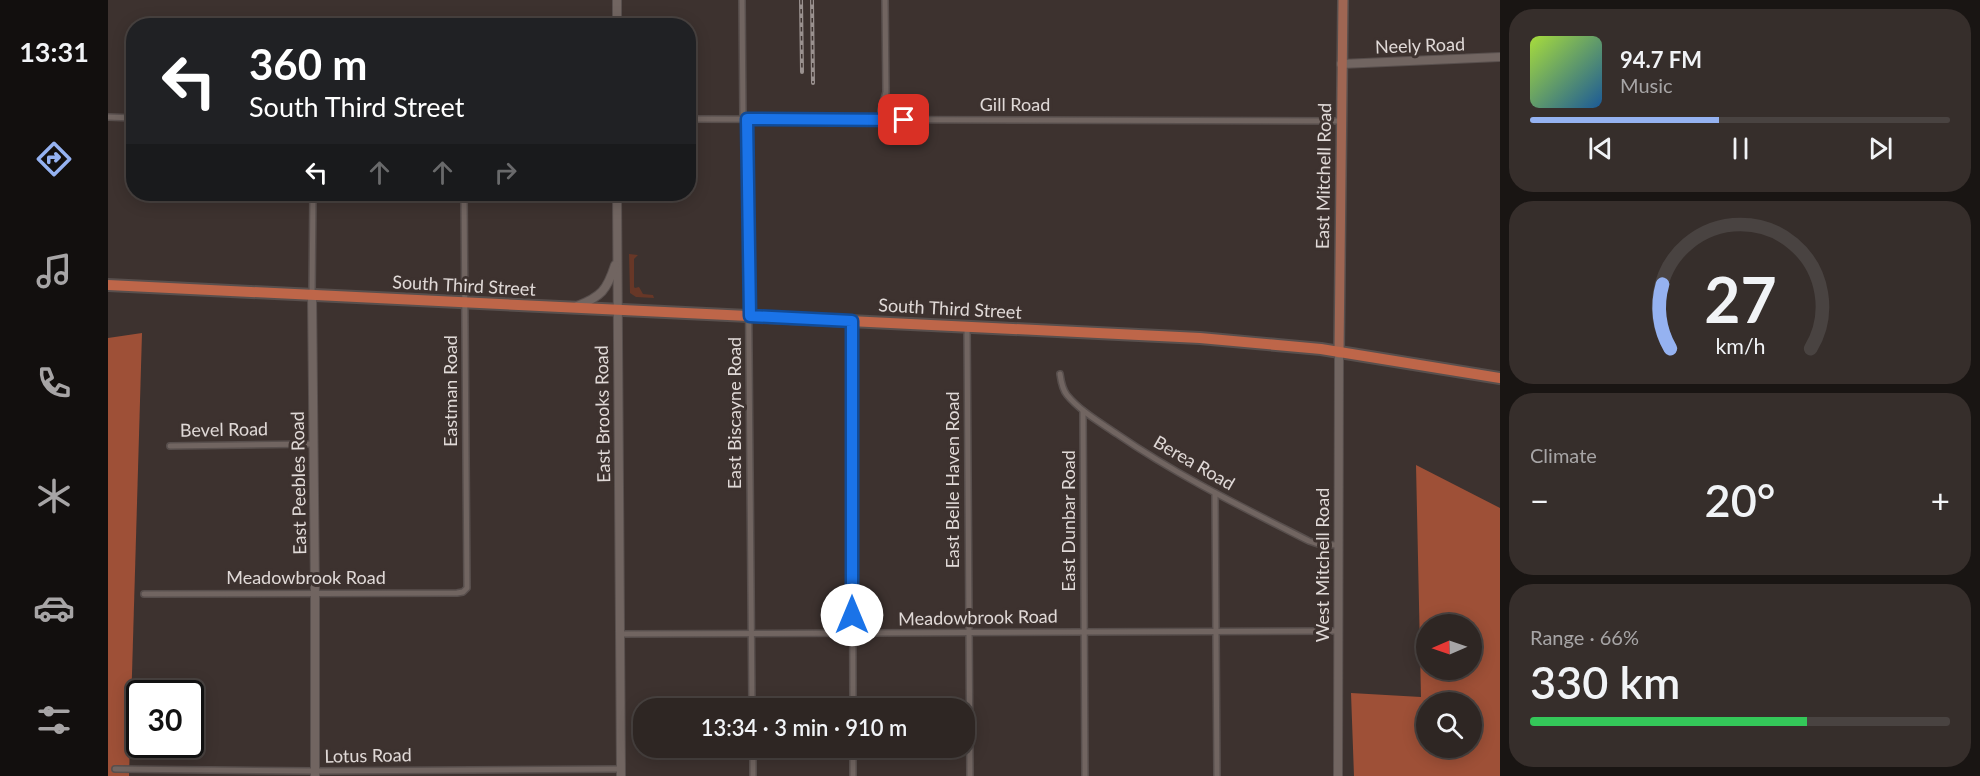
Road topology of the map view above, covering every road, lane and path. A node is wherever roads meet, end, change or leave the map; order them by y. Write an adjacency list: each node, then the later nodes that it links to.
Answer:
1 (617, 0): 5 (main road)
2 (742, 0): 11 (street, East Biscayne Road)
3 (885, 0): 12 (street)
4 (1343, 0): 7 (main road, East Mitchell Road)
5 (617, 18)
6 (1500, 57): 7 (main road, Neely Road)
7 (1341, 64): 13 (main road, East Mitchell Road)
8 (108, 117): 9 (street)
9 (126, 118)
10 (696, 119): 11 (street, Gill Road)
11 (745, 119): 12 (street, Gill Road); 23 (street, East Biscayne Road)
12 (881, 119): 13 (street, Gill Road)
13 (1342, 121): 26 (main road, East Mitchell Road)
14 (313, 201): 19 (street, East Peebles Road)
15 (464, 201): 20 (street, Eastman Road)
16 (617, 201): 17 (main road, East Brooks Road)
17 (618, 255): 21 (main road); 22 (main road, East Brooks Road)
18 (108, 285): 19 (highway, South Third Street)
19 (312, 295): 20 (highway, South Third Street); 30 (main road, East Peebles Road)
20 (465, 302): 21 (highway, South Third Street); 34 (street, Eastman Road)
21 (577, 306): 22 (highway, South Third Street)
22 (617, 310): 23 (highway, South Third Street); 40 (main road, East Brooks Road)
23 (750, 316): 24 (highway, South Third Street); 43 (street, East Biscayne Road)
24 (852, 321): 25 (highway, South Third Street); 41 (street)
25 (967, 326): 26 (highway, South Third Street); 42 (street, East Belle Haven Road)
26 (1339, 353): 28 (highway, South Third Street); 33 (main road, West Mitchell Road)
27 (1060, 374): 29 (street, Berea Road)
28 (1500, 378)
29 (1083, 411): 32 (street, Berea Road); 38 (street, East Dunbar Road)
30 (314, 444): 31 (street, Bevel Road); 35 (main road, East Peebles Road)
31 (170, 446)
32 (1215, 493): 33 (street, Berea Road); 39 (street)
33 (1337, 545): 37 (main road, West Mitchell Road)
34 (467, 588): 35 (street, Meadowbrook Road)
35 (315, 593): 36 (street, Meadowbrook Road); 50 (main road, East Peebles Road)
36 (144, 594)
37 (1337, 631): 39 (street, Meadowbrook Road); 56 (main road, West Mitchell Road)
38 (1084, 632): 39 (street, Meadowbrook Road); 42 (street, Meadowbrook Road); 54 (street, East Dunbar Road)
39 (1216, 632): 55 (street)
40 (620, 634): 43 (street, Meadowbrook Road); 49 (main road, East Brooks Road)
41 (853, 634): 42 (street, Meadowbrook Road); 43 (street, Meadowbrook Road); 45 (street)
42 (969, 634): 53 (street, East Belle Haven Road)
43 (752, 635): 44 (street, East Biscayne Road)
44 (752, 698)
45 (853, 698)
46 (753, 758): 51 (street)
47 (853, 758): 52 (street)
48 (115, 769): 50 (street, Lotus Road)
49 (621, 772): 50 (street, Lotus Road)
50 (315, 774)
51 (753, 776)
52 (853, 776)
53 (970, 776)
54 (1085, 776)
55 (1217, 776)
56 (1338, 776)

